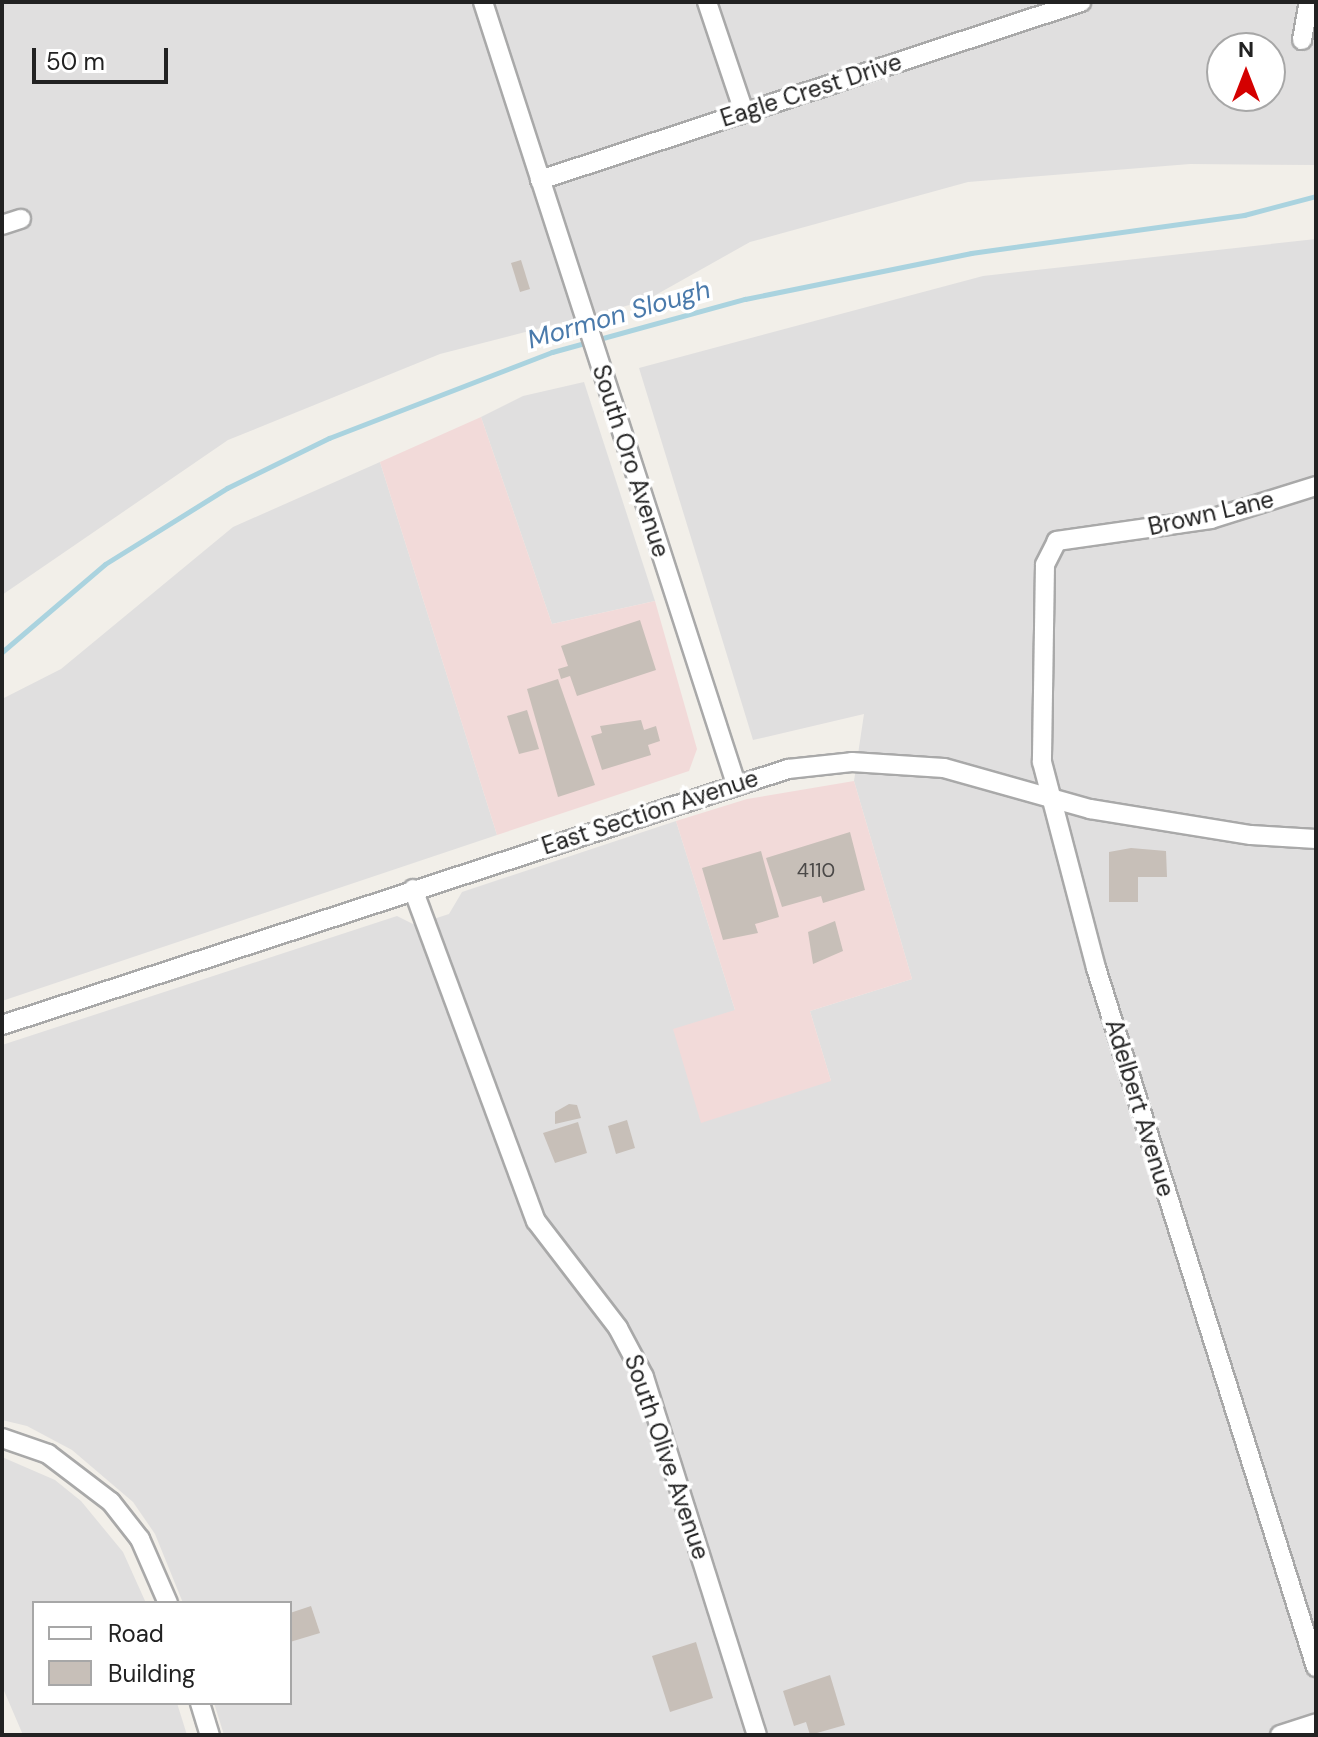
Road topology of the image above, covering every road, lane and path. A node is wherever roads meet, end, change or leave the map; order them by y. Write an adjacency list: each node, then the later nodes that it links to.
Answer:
1 (483, 2): 7 (street, South Oro Avenue)
2 (707, 2): 6 (street)
3 (1081, 2): 6 (street, Eagle Crest Drive)
4 (1309, 2): 5 (street)
5 (1302, 40)
6 (744, 112): 7 (street, Eagle Crest Drive)
7 (540, 180): 12 (street, South Oro Avenue)
8 (21, 219): 9 (street)
9 (2, 225)
10 (1316, 486): 11 (street, Brown Lane)
11 (1057, 541): 13 (street, Adelbert Avenue)
12 (736, 784): 13 (street, East Section Avenue); 15 (street, East Section Avenue)
13 (1050, 797): 14 (street, East Section Avenue); 19 (street, Adelbert Avenue)
14 (1316, 839)
15 (413, 889): 16 (street, East Section Avenue); 23 (street, South Olive Avenue)
16 (2, 1025)
17 (2, 1438): 18 (street)
18 (167, 1601)
19 (1316, 1667)
20 (201, 1705): 22 (street)
21 (1316, 1723): 24 (street)
22 (210, 1735)
23 (757, 1735)
24 (1280, 1735)

